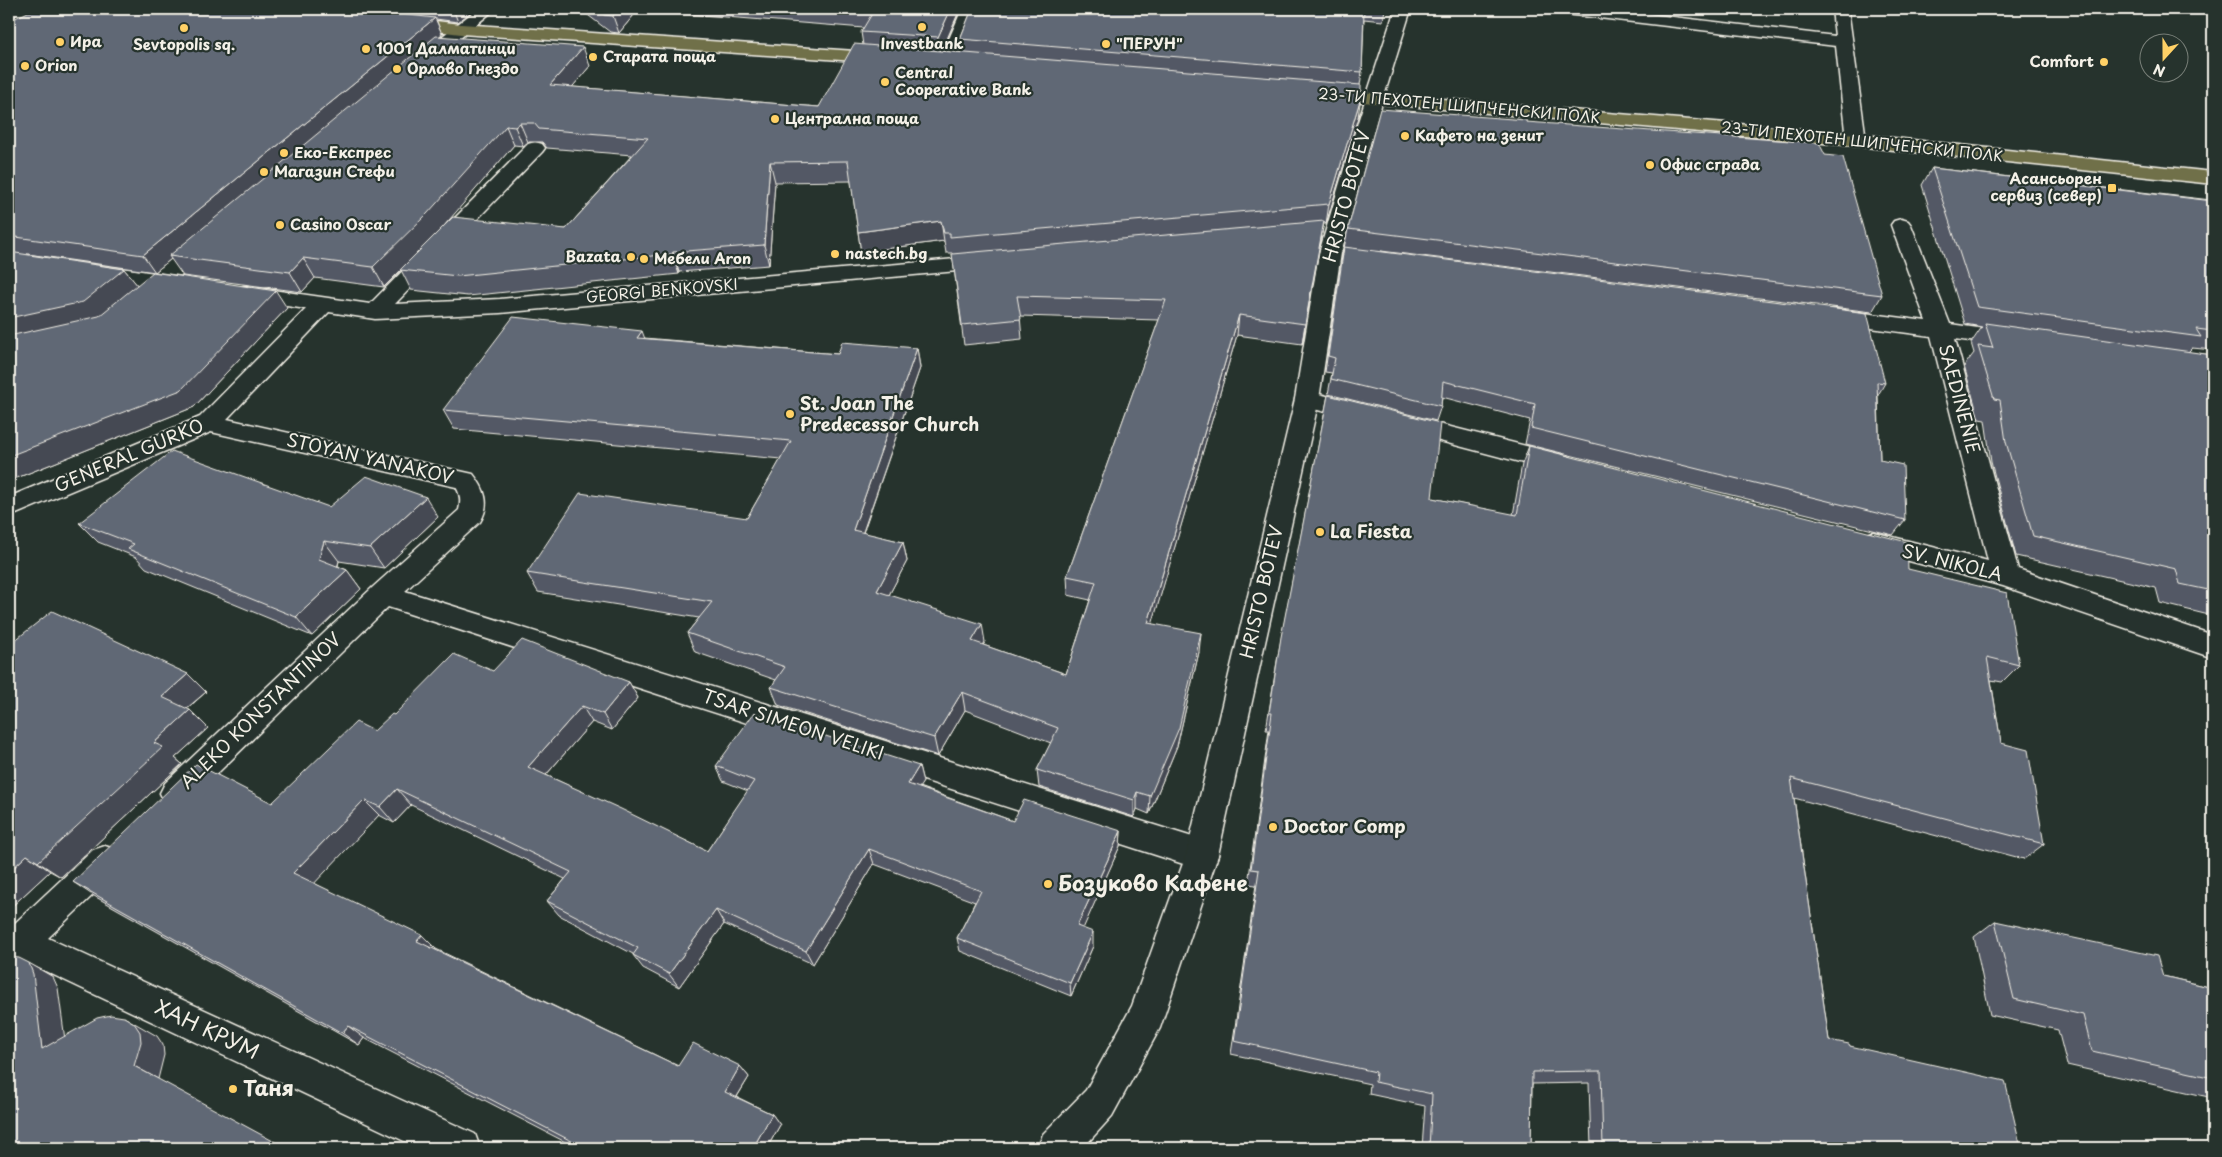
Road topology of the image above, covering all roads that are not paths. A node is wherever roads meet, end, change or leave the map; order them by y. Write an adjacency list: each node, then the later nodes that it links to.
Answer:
1 (60, 9): 9 (street)
2 (487, 9): 8 (street)
3 (970, 9): 13 (street)
4 (1403, 9): 17 (street, HRISTO BOTEV)
5 (1564, 9): 10 (street)
6 (1840, 9): 10 (street)
7 (382, 20): 8 (main road)
8 (461, 28): 11 (main road); 15 (street)
9 (9, 35)
10 (1844, 42): 18 (street)
11 (899, 59)
12 (928, 61): 13 (main road)
13 (948, 62): 14 (main road)
14 (968, 64)
15 (408, 73)
16 (1311, 93): 17 (main road, 23-ТИ ПЕХОТЕН ШИПЧЕНСКИ ПОЛК)
17 (1376, 98): 18 (main road, 23-ТИ ПЕХОТЕН ШИПЧЕНСКИ ПОЛК); 33 (street, HRISTO BOTEV)
18 (1856, 140): 20 (main road, 23-ТИ ПЕХОТЕН ШИПЧЕНСКИ ПОЛК)
19 (535, 148): 29 (street)
20 (2213, 178)
21 (1901, 225): 31 (street, SAEDINENIE)
22 (1007, 260): 29 (street, GEORGI BENKOVSKI)
23 (74, 268): 24 (street)
24 (167, 274): 25 (street); 27 (street)
25 (198, 286)
26 (227, 291): 28 (street, GEORGI BENKOVSKI)
27 (139, 298)
28 (323, 305): 29 (street, GEORGI BENKOVSKI); 34 (street, GENERAL GURKO)
29 (375, 312)
30 (1813, 314): 31 (street)
31 (1941, 330): 32 (street); 38 (street, SAEDINENIE)
32 (2038, 343)
33 (1307, 399): 35 (street); 43 (street, HRISTO BOTEV)
34 (209, 423): 36 (street, GENERAL GURKO); 39 (street, STOYAN YANAKOV)
35 (1584, 470)
36 (9, 507)
37 (1853, 537): 38 (street, SV. NIKOLA)
38 (2006, 576): 40 (street, SV. NIKOLA)
39 (383, 595): 41 (street, ALEKO KONSTANTINOV); 43 (street, TSAR SIMEON VELIKI)
40 (2213, 647)
41 (155, 813)
42 (126, 840): 44 (street)
43 (1202, 855): 46 (street, HRISTO BOTEV)
44 (12, 944): 45 (street, ХАН КРУМ)
45 (460, 1148)
46 (1057, 1148)

